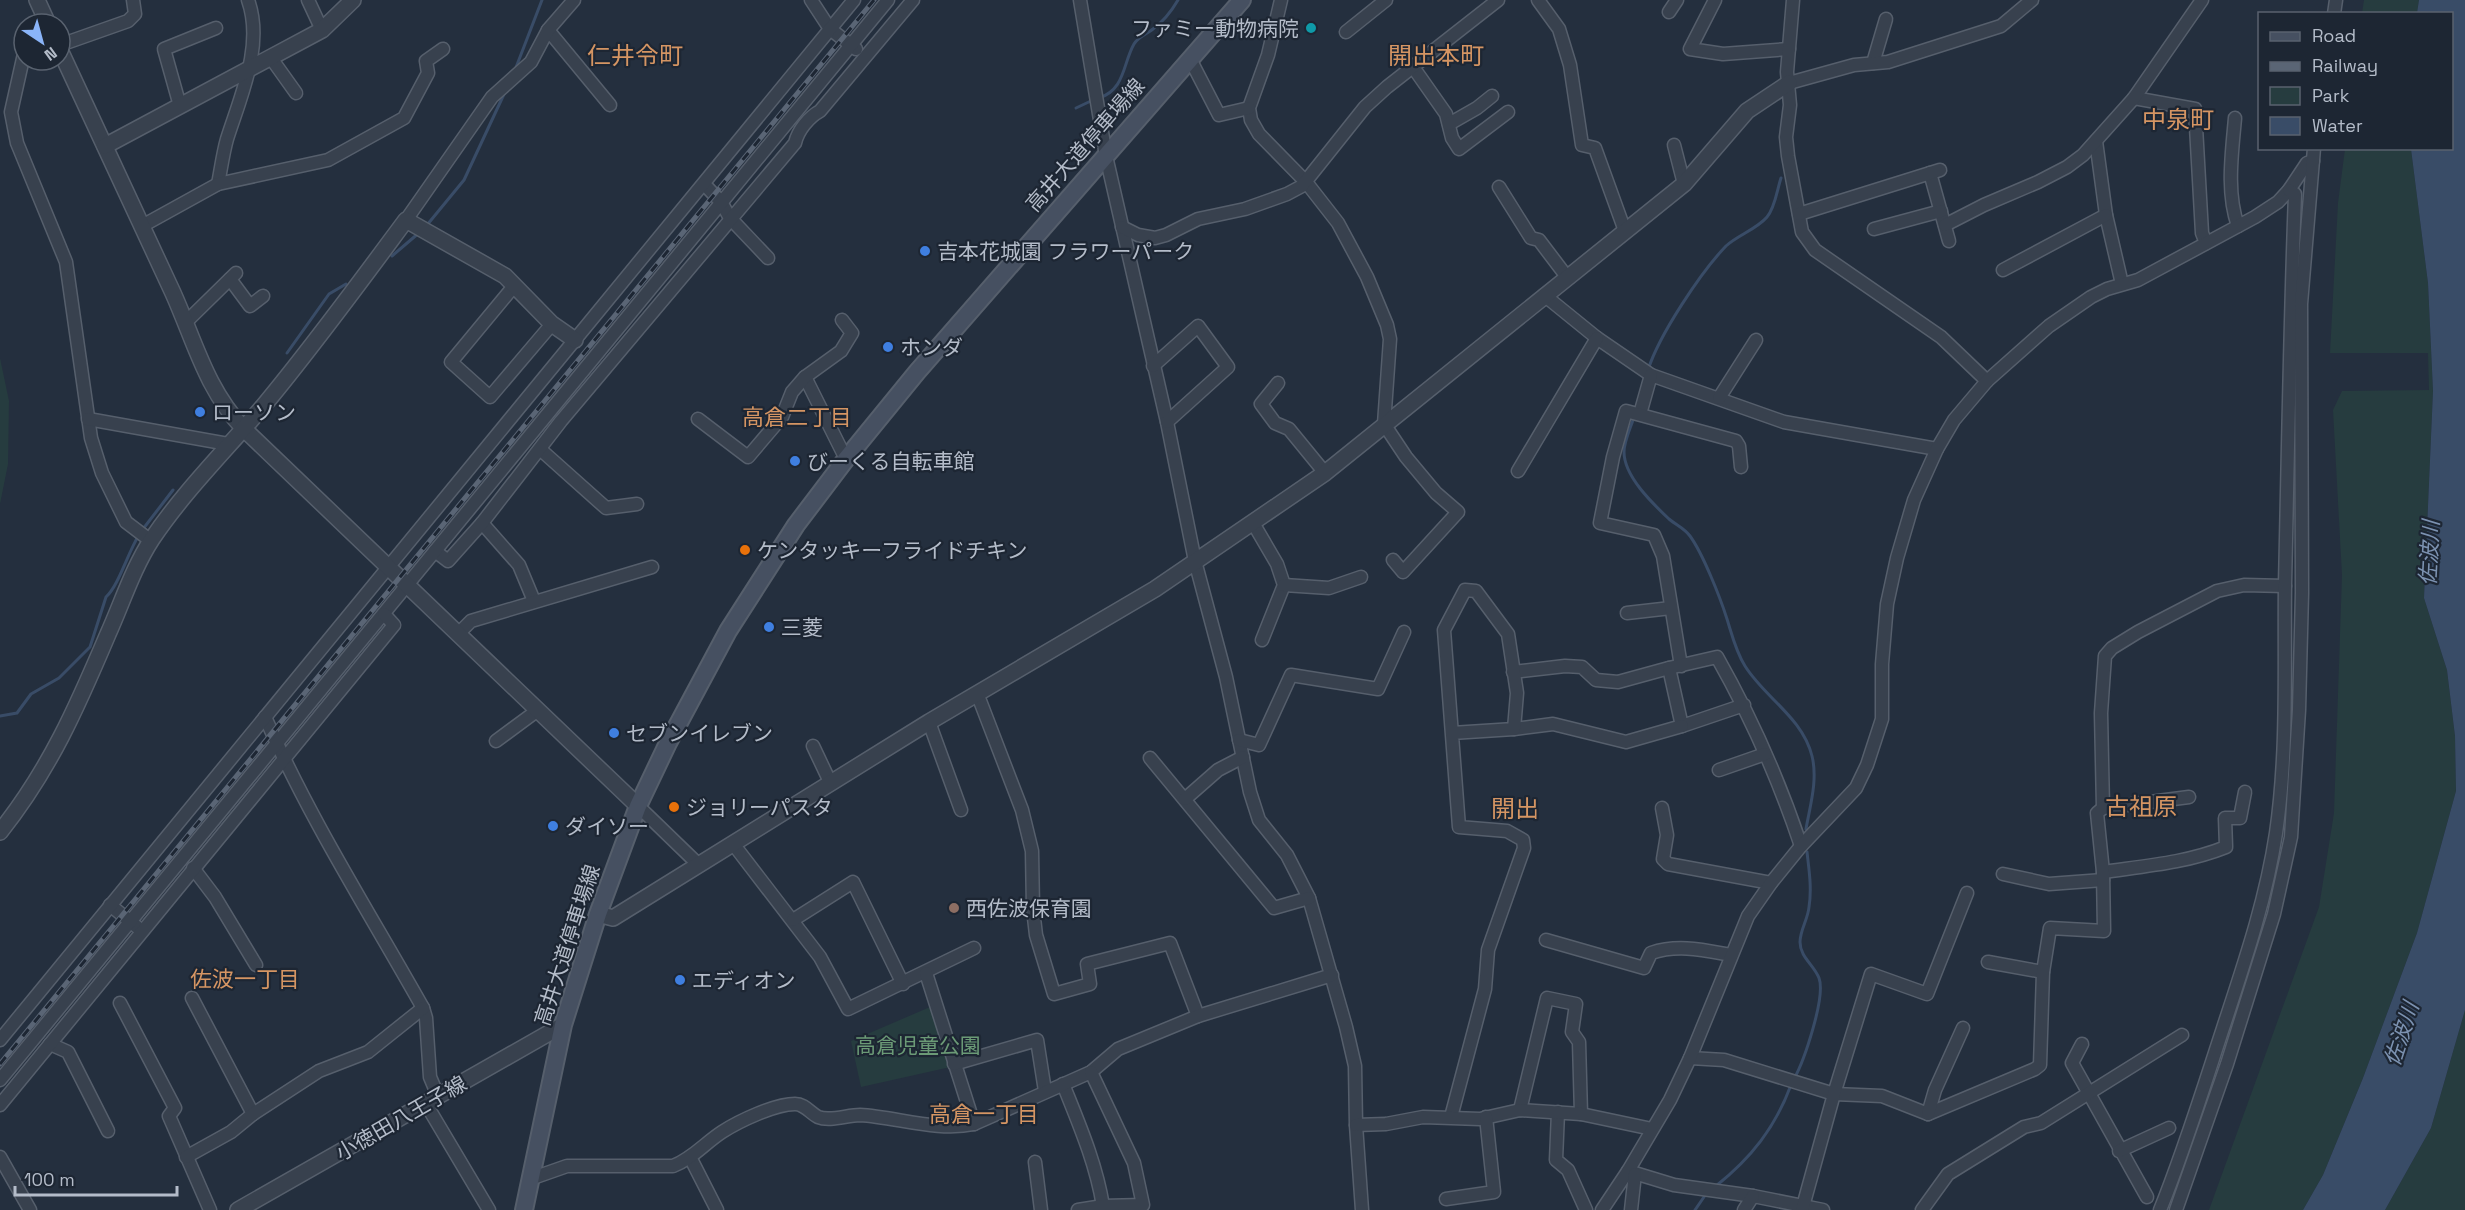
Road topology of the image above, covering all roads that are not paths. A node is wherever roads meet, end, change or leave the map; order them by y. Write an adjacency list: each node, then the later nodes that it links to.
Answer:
1 (133, 0): 28 (street)
2 (248, 0): 37 (street)
3 (308, 0): 25 (street)
4 (352, 0): 25 (street)
5 (574, 0): 26 (street)
6 (811, 0): 24 (street)
7 (854, 0): 24 (street)
8 (888, 0): 29 (street)
9 (912, 0): 32 (street)
10 (1080, 0): 56 (street)
11 (1242, 0): 34 (main road, 高井大道停車場線)
12 (1281, 0): 47 (street)
13 (1386, 0): 27 (street)
14 (1498, 0): 36 (street)
15 (1538, 0): 73 (street)
16 (1677, 0): 21 (street)
17 (1715, 0): 31 (street)
18 (1793, 0): 31 (street)
19 (2032, 0): 35 (street)
20 (2202, 0): 43 (street)
21 (1669, 12)
22 (1886, 19): 35 (street)
23 (216, 28): 46 (street)
24 (830, 29): 29 (street); 59 (street)
25 (322, 30): 33 (street)
26 (548, 30): 45 (street); 71 (street)
27 (1346, 32)
28 (72, 41)
29 (851, 45): 32 (street); 63 (street)
30 (442, 49): 58 (street)
31 (1789, 49): 40 (street)
32 (866, 56): 67 (street)
33 (271, 58): 37 (street); 41 (street)
34 (1191, 59): 47 (street); 56 (main road, 高井大道停車場線)
35 (1873, 63): 40 (street)
36 (1413, 67): 51 (street); 57 (street)
37 (248, 70): 46 (street); 58 (street)
38 (20, 72): 48 (street)
39 (70, 72): 54 (street)
40 (1789, 83): 60 (street); 65 (street)
41 (296, 93)
42 (1492, 96): 51 (street)
43 (2134, 98): 52 (street); 76 (street)
44 (0, 104): 48 (street)
45 (610, 105)
46 (180, 106): 54 (street)
47 (1249, 108): 57 (street)
48 (11, 112): 97 (street)
49 (1508, 112): 51 (street)
50 (2235, 118): 70 (street)
51 (1449, 123)
52 (2096, 141): 66 (street); 68 (street)
53 (1674, 145): 60 (street)
54 (105, 146): 69 (street)
55 (2314, 155): 62 (street); 240 (street)
56 (1106, 156): 72 (street); 105 (main road, 高井大道停車場線)
57 (1306, 182): 72 (street); 100 (street)
58 (218, 184): 69 (street)
59 (704, 184): 63 (street); 88 (street)
60 (1684, 184): 73 (street)
61 (1499, 187): 79 (street)
62 (2289, 190): 70 (street); 121 (street)
63 (721, 202): 67 (street); 113 (street)
64 (1941, 211): 65 (street); 68 (street); 74 (street)
65 (1799, 214): 93 (street)
66 (2106, 215): 78 (street); 80 (street)
67 (730, 218): 77 (street); 104 (street)
68 (1945, 225): 75 (street)
69 (142, 226): 85 (street)
70 (2238, 226): 76 (street)
71 (417, 227): 81 (street); 101 (street)
72 (1122, 227): 90 (street)
73 (1625, 231): 79 (street)
74 (1883, 231)
75 (1949, 241)
76 (2206, 243): 80 (street)
77 (768, 258)
78 (2003, 270)
79 (1567, 277): 82 (street)
80 (2122, 284): 93 (street)
81 (514, 286): 86 (street); 86 (street)
82 (1545, 295): 87 (street); 100 (street)
83 (263, 296): 85 (street)
84 (842, 320): 92 (street)
85 (186, 322): 101 (street)
86 (552, 324): 88 (street)
87 (1597, 338): 91 (street); 107 (street)
88 (575, 340): 116 (street)
89 (1756, 340): 95 (street)
90 (1153, 366): 99 (street); 99 (street)
91 (1651, 375): 95 (street); 96 (street)
92 (805, 377): 98 (street); 105 (street)
93 (1986, 381): 103 (street)
94 (1278, 383): 108 (street)
95 (1719, 398): 103 (street)
96 (1640, 414): 106 (street); 123 (street)
97 (88, 419): 102 (street); 112 (street)
98 (698, 419)
99 (1167, 422): 115 (street)
100 (1384, 424): 108 (street); 114 (street)
101 (244, 429): 102 (street); 116 (street)
102 (228, 444): 112 (street)
103 (1937, 449): 158 (street)
104 (541, 450): 109 (street); 111 (street)
105 (846, 459): 152 (main road, 高井大道停車場線)
106 (1741, 467)
107 (1518, 471)
108 (1325, 473): 110 (street)
109 (638, 504)
110 (1253, 523): 115 (street); 120 (street)
111 (482, 524): 113 (street); 122 (street)
112 (151, 541): 156 (street)
113 (435, 551): 119 (street)
114 (1393, 560)
115 (1195, 561): 131 (street); 139 (street)
116 (389, 566): 119 (street); 134 (street)
117 (652, 567): 122 (street)
118 (1361, 577): 120 (street)
119 (408, 584): 125 (street); 127 (street)
120 (1284, 585): 128 (street)
121 (2285, 585): 154 (street); 239 (street)
122 (534, 601): 127 (street)
123 (1671, 608): 124 (street); 129 (street)
124 (1627, 613)
125 (384, 614): 141 (street); 146 (street)
126 (1404, 632): 139 (street)
127 (459, 633): 133 (street)
128 (1262, 640)
129 (1675, 667): 130 (street); 132 (street); 136 (street)
130 (1513, 672): 137 (street); 138 (street)
131 (977, 693): 135 (street); 183 (street)
132 (1744, 705): 136 (street); 143 (street)
133 (538, 710): 140 (street); 152 (street)
134 (265, 717): 141 (street); 166 (street)
135 (929, 722): 148 (street); 155 (street)
136 (1682, 726): 137 (street)
137 (1514, 729): 138 (street)
138 (1452, 733): 205 (street)
139 (1239, 740): 145 (street)
140 (496, 741)
141 (276, 743): 146 (street); 169 (street)
142 (813, 746): 148 (street)
143 (1765, 754): 147 (street); 158 (street)
144 (1150, 758): 151 (street)
145 (1243, 758): 151 (street); 165 (street)
146 (283, 759): 160 (street); 182 (street)
147 (1719, 770)
148 (831, 784): 157 (street)
149 (2245, 792): 162 (street)
150 (2189, 797): 154 (street)
151 (1185, 799): 165 (street)
152 (638, 806): 159 (street); 167 (main road, 高井大道停車場線)
153 (1662, 808): 163 (street)
154 (2103, 808): 162 (street)
155 (962, 810)
156 (0, 832)
157 (734, 845): 159 (street); 168 (street)
158 (1801, 846): 163 (street)
159 (699, 865): 167 (street)
160 (193, 868): 170 (street); 175 (street)
161 (2003, 874): 162 (street)
162 (2103, 876): 176 (street)
163 (1771, 883): 173 (street)
164 (1967, 893): 197 (street)
165 (1309, 898): 178 (street)
166 (110, 905): 169 (street); 187 (street)
167 (598, 914): 184 (main road, 高井大道停車場線)
168 (793, 920): 179 (street); 179 (street)
169 (131, 922): 170 (street); 193 (street)
170 (142, 931): 188 (street)
171 (1546, 940): 173 (street)
172 (974, 948): 177 (street)
173 (1731, 955): 190 (street)
174 (1988, 962): 176 (street)
175 (256, 965)
176 (2043, 972): 204 (street)
177 (926, 973): 179 (street); 191 (street)
178 (1332, 975): 183 (street); 208 (street)
179 (903, 984)
180 (192, 998): 202 (street)
181 (120, 1003): 214 (street)
182 (423, 1008): 199 (street); 202 (street)
183 (1198, 1017): 192 (street)
184 (563, 1026): 199 (street, 小徳田八王子線); 218 (main road, 高井大道停車場線)
185 (1963, 1028): 204 (street)
186 (2182, 1035): 196 (street)
187 (0, 1040)
188 (50, 1044): 198 (street); 211 (street)
189 (2082, 1044): 196 (street)
190 (1690, 1058): 197 (street); 210 (street)
191 (954, 1064): 195 (street); 207 (street)
192 (1091, 1072): 194 (street); 222 (street)
193 (0, 1080)
194 (1063, 1084): 195 (street); 222 (street)
195 (1045, 1091): 207 (street)
196 (2088, 1093): 212 (street); 238 (street)
197 (1834, 1094): 204 (street); 223 (street)
198 (2, 1099)
199 (432, 1100): 226 (street, 小徳田八王子線); 227 (street)
200 (1520, 1110): 201 (street); 203 (street); 206 (street)
201 (1558, 1112): 203 (street); 233 (street)
202 (253, 1113): 214 (street)
203 (1581, 1114): 210 (street)
204 (1928, 1114)
205 (1451, 1117): 206 (street); 208 (street)
206 (1486, 1117): 221 (street)
207 (974, 1124): 215 (street)
208 (1356, 1125): 232 (street)
209 (2169, 1128): 212 (street)
210 (1652, 1130): 217 (street)
211 (108, 1131)
212 (2119, 1151): 220 (street)
213 (0, 1157): 224 (street)
214 (186, 1157): 225 (street)
215 (690, 1157): 218 (street); 229 (street)
216 (1035, 1162): 230 (street)
217 (1631, 1173): 219 (street); 234 (street); 235 (street)
218 (530, 1179): 228 (main road, 高井大道停車場線)
219 (1753, 1196): 223 (street); 236 (street)
220 (2147, 1197)
221 (1446, 1199)
222 (1103, 1206): 231 (street)
223 (1802, 1208): 237 (street)
224 (30, 1210)
225 (210, 1210)
226 (238, 1210)
227 (489, 1210)
228 (524, 1210)
229 (717, 1210)
230 (1041, 1210)
231 (1078, 1210)
232 (1362, 1210)
233 (1586, 1210)
234 (1602, 1210)
235 (1630, 1210)
236 (1744, 1210)
237 (1823, 1210)
238 (1922, 1210)
239 (2160, 1210)
240 (2176, 1210)

